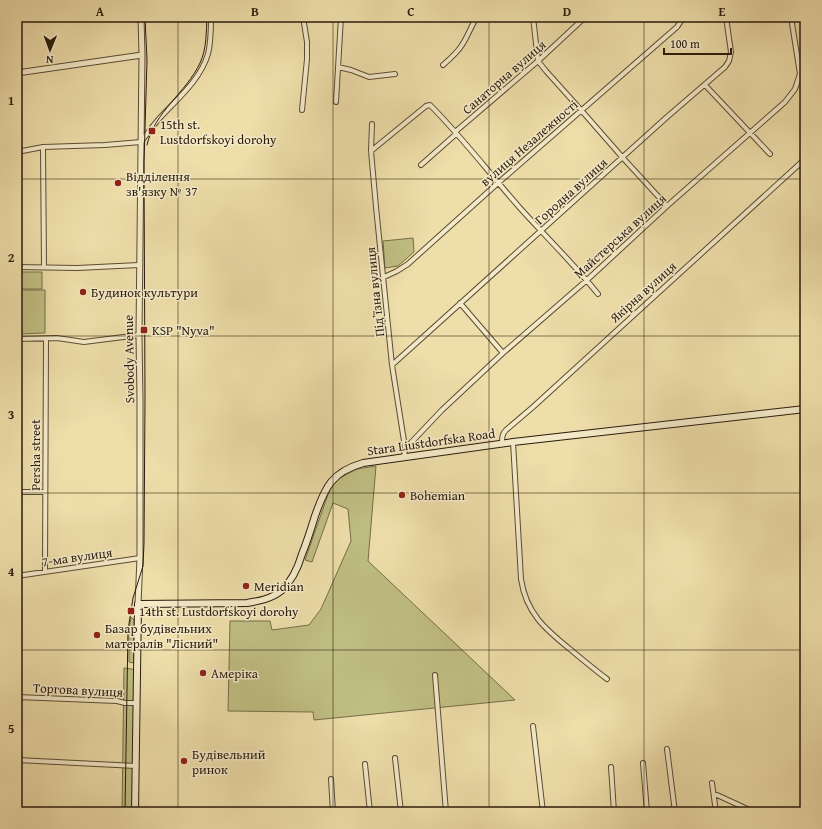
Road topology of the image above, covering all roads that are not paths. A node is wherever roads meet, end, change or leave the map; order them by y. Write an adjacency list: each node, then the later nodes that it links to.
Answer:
1 (141, 17): 12 (street, Svobody Avenue)
2 (211, 17): 25 (street)
3 (303, 17): 20 (street)
4 (341, 17): 15 (street)
5 (477, 17): 14 (street)
6 (533, 17): 13 (street)
7 (593, 17): 11 (street)
8 (681, 17): 21 (street, вулиця Незалежності)
9 (726, 17): 18 (street, Городна вулиця)
10 (791, 17): 24 (street, Майстерська вулиця)
11 (582, 19): 13 (street, Санаторна вулиця)
12 (142, 54): 16 (street); 25 (street, Svobody Avenue)
13 (538, 62): 21 (street); 23 (street, Санаторна вулиця)
14 (443, 65)
15 (338, 67): 17 (street); 19 (street)
16 (17, 73)
17 (395, 74)
18 (705, 84): 24 (street); 30 (street, Городна вулиця)
19 (336, 102)
20 (302, 110)
21 (581, 110): 30 (street); 33 (street, вулиця Незалежності)
22 (372, 124): 28 (street, Підʼїзна вулиця)
23 (456, 133): 28 (street); 32 (street, Санаторна вулиця); 33 (street)
24 (751, 134): 29 (street); 34 (street, Майстерська вулиця)
25 (141, 142): 26 (street); 36 (street, Svobody Avenue)
26 (43, 147): 27 (street); 38 (street)
27 (17, 152)
28 (371, 152): 39 (street, Підʼїзна вулиця)
29 (770, 154)
30 (623, 158): 34 (street); 35 (street, Городна вулиця)
31 (805, 159): 50 (street, Якірна вулиця)
32 (421, 165)
33 (498, 183): 35 (street); 39 (street, вулиця Незалежності)
34 (667, 206): 40 (street, Майстерська вулиця)
35 (540, 231): 40 (street); 42 (street, Городна вулиця)
36 (140, 265): 38 (street); 43 (street, Svobody Avenue)
37 (17, 267): 38 (street)
38 (44, 267)
39 (384, 277): 47 (street, Підʼїзна вулиця)
40 (587, 280): 41 (street); 46 (street, Майстерська вулиця)
41 (598, 294)
42 (460, 304): 46 (street); 47 (street, Городна вулиця)
43 (139, 335): 44 (street); 55 (street, Svobody Avenue)
44 (46, 338): 45 (street); 54 (street, Persha street)
45 (17, 339)
46 (503, 353): 51 (street, Майстерська вулиця)
47 (392, 365): 51 (street, Підʼїзна вулиця)
48 (805, 410): 49 (main road, Stara Liustdorfska Road)
49 (513, 442): 50 (main road, Stara Liustdorfska Road); 60 (street)
50 (502, 444): 52 (main road, Stara Liustdorfska Road)
51 (405, 449): 52 (street, Підʼїзна вулиця)
52 (404, 457): 58 (main road, Stara Liustdorfska Road)
53 (17, 492): 54 (street)
54 (45, 492): 56 (street, Persha street)
55 (140, 558): 56 (street, 7-ма вулиця); 58 (street, Svobody Avenue)
56 (45, 571): 57 (street, 7-ма вулиця)
57 (17, 576)
58 (138, 604): 62 (main road)
59 (435, 675): 78 (street)
60 (607, 679)
61 (17, 697): 62 (street, Торгова вулиця)
62 (137, 703): 69 (main road)
63 (533, 726): 79 (street)
64 (666, 749): 82 (street)
65 (395, 758): 77 (street)
66 (17, 760): 69 (street)
67 (642, 763): 81 (street)
68 (365, 764): 76 (street)
69 (136, 766): 74 (main road)
70 (611, 767): 80 (street)
71 (331, 779): 75 (street)
72 (712, 783): 73 (street)
73 (714, 795): 83 (street); 84 (street)
74 (135, 812)
75 (334, 812)
76 (370, 812)
77 (401, 812)
78 (446, 812)
79 (543, 812)
80 (614, 812)
81 (647, 812)
82 (675, 812)
83 (716, 812)
84 (754, 812)

